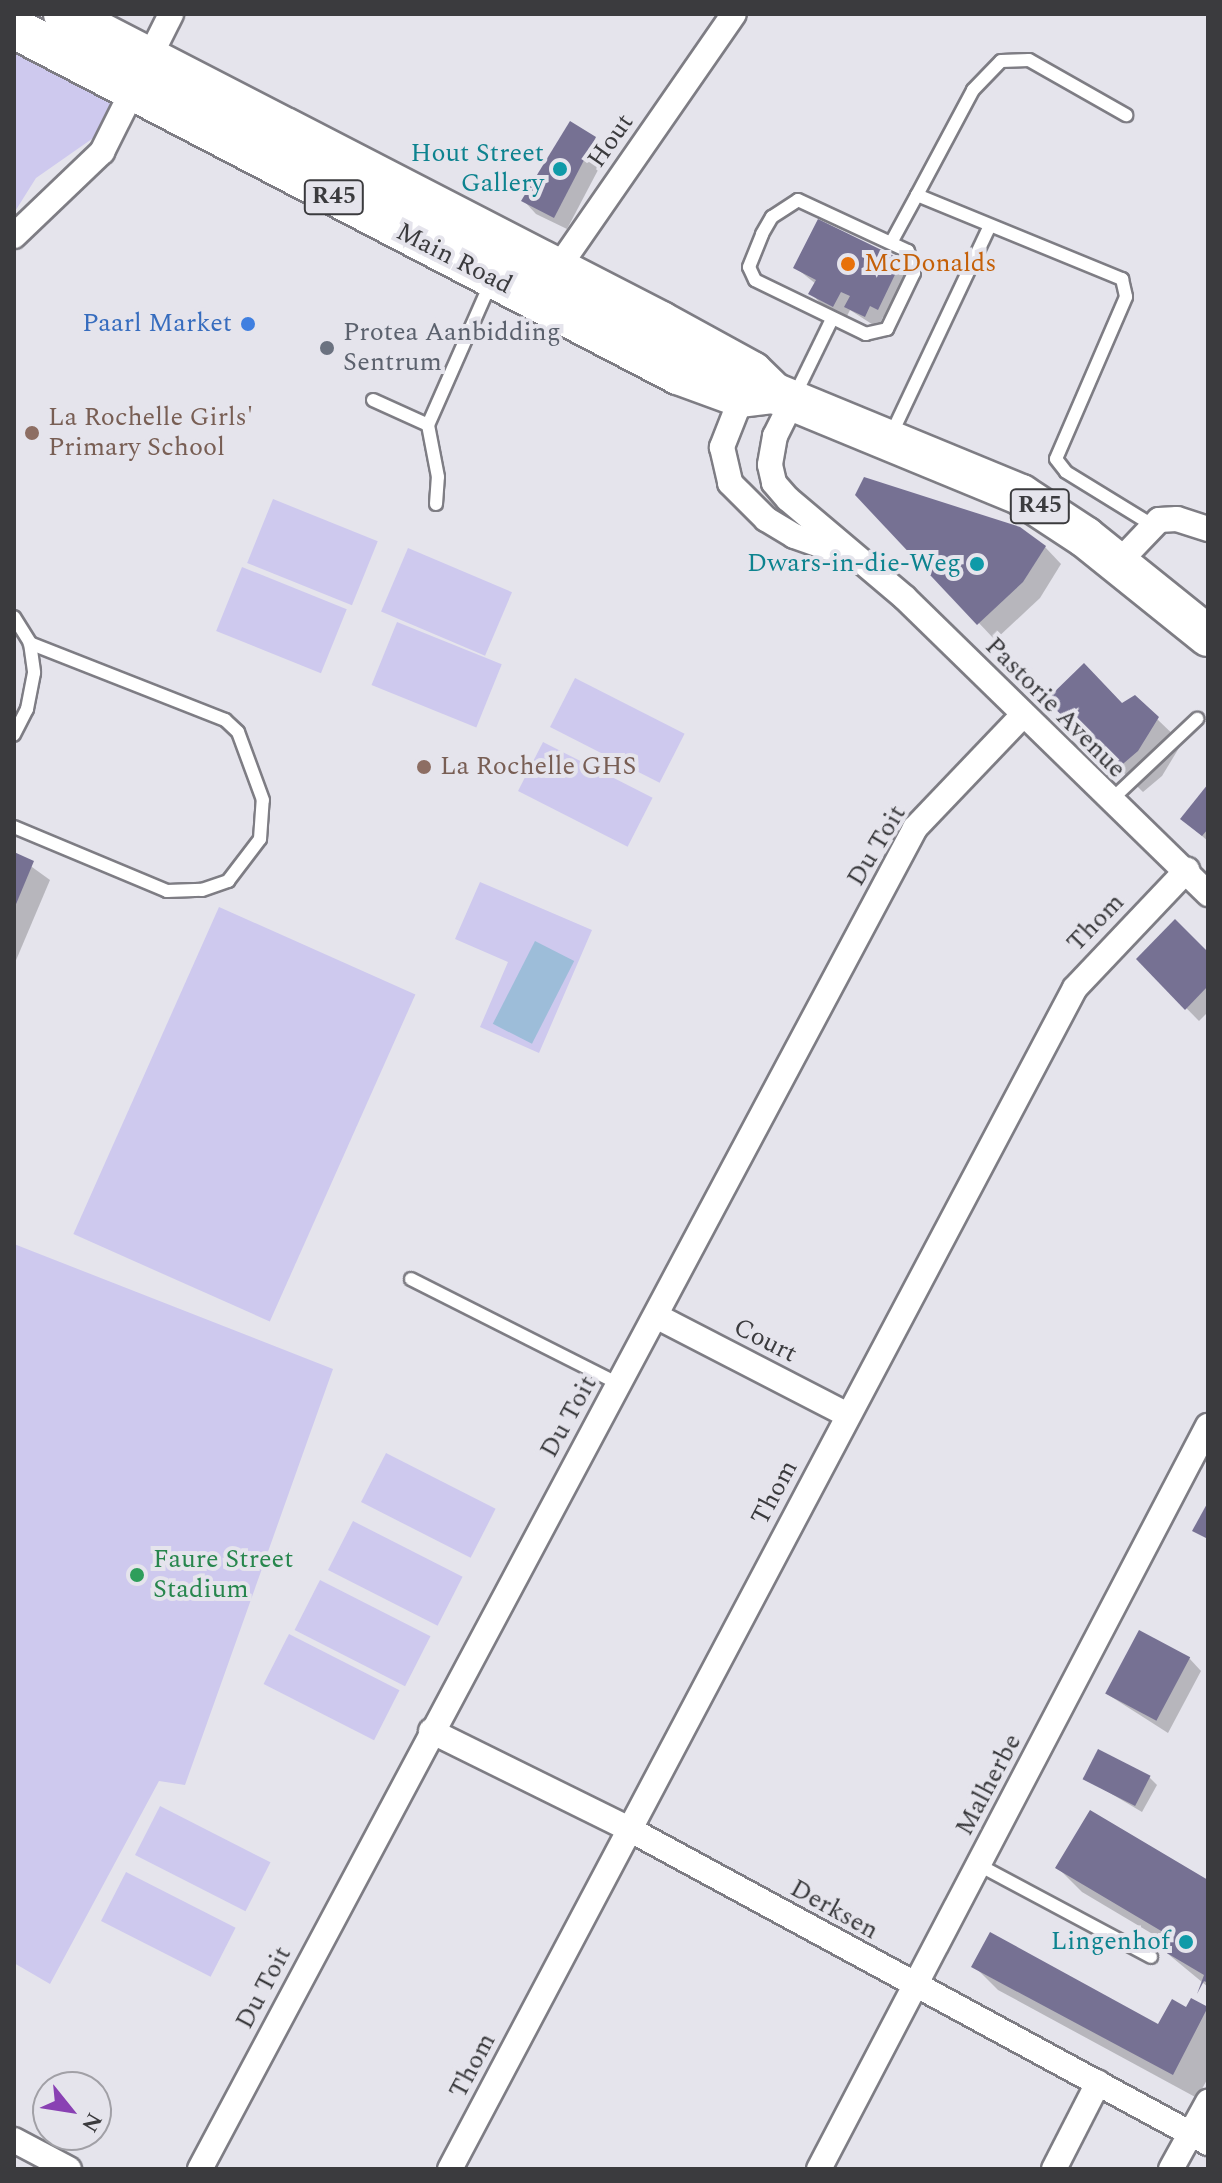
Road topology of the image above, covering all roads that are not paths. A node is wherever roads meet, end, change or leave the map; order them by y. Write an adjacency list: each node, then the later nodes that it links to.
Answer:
1 (64, 14): 5 (main road, Main Road / R45)
2 (171, 14): 5 (street)
3 (723, 18): 12 (street, Hout)
4 (14, 28): 5 (main road, Main Road / R45)
5 (139, 73): 9 (street); 11 (main road, Main Road / R45); 12 (main road, Main Road / R45)
6 (1126, 115): 7 (lane)
7 (917, 195): 8 (lane); 10 (lane)
8 (989, 228): 17 (lane); 19 (lane)
9 (14, 236)
10 (892, 241): 13 (lane); 13 (lane)
11 (492, 279): 12 (main road, Main Road / R45); 16 (lane)
12 (547, 286): 14 (main road, Main Road / R45)
13 (832, 319): 14 (lane)
14 (765, 390): 17 (main road, Main Road / R45); 21 (street, Pastorie Avenue); 21 (street, Pastorie Avenue)
15 (373, 400): 16 (lane)
16 (428, 425): 18 (lane)
17 (889, 438): 22 (main road, Main Road / R45)
18 (436, 504)
19 (1152, 525): 20 (street); 22 (street)
20 (1208, 529)
21 (864, 560): 28 (street, Pastorie Avenue)
22 (1117, 564): 24 (main road, Main Road / R45)
23 (14, 617): 25 (lane)
24 (1208, 636)
25 (30, 643): 27 (lane); 32 (lane)
26 (14, 703): 27 (lane)
27 (27, 709): 30 (lane)
28 (1022, 716): 31 (street, Pastorie Avenue); 36 (street, Du Toit)
29 (1197, 719): 31 (lane)
30 (14, 735)
31 (1110, 801): 33 (street, Pastorie Avenue)
32 (14, 827)
33 (1187, 870): 34 (street, Pastorie Avenue); 38 (street, Thom)
34 (1208, 894)
35 (411, 1279): 37 (lane)
36 (656, 1316): 37 (street, Du Toit); 38 (street, Court)
37 (619, 1384): 40 (street, Du Toit)
38 (848, 1415): 41 (street, Thom)
39 (1208, 1426): 42 (street, Malherbe)
40 (431, 1731): 41 (street, Derksen); 51 (street, Du Toit)
41 (629, 1829): 44 (street, Derksen); 52 (street, Thom)
42 (979, 1865): 43 (lane); 44 (street, Malherbe)
43 (1151, 1957)
44 (916, 1987): 45 (street, Derksen); 53 (street, Malherbe)
45 (1098, 2083): 47 (street, Derksen); 54 (street)
46 (1208, 2102): 47 (street)
47 (1199, 2139): 55 (street)
48 (14, 2140): 49 (street)
49 (40, 2162): 50 (street)
50 (69, 2169)
51 (200, 2169)
52 (450, 2169)
53 (819, 2169)
54 (1054, 2169)
55 (1171, 2169)

